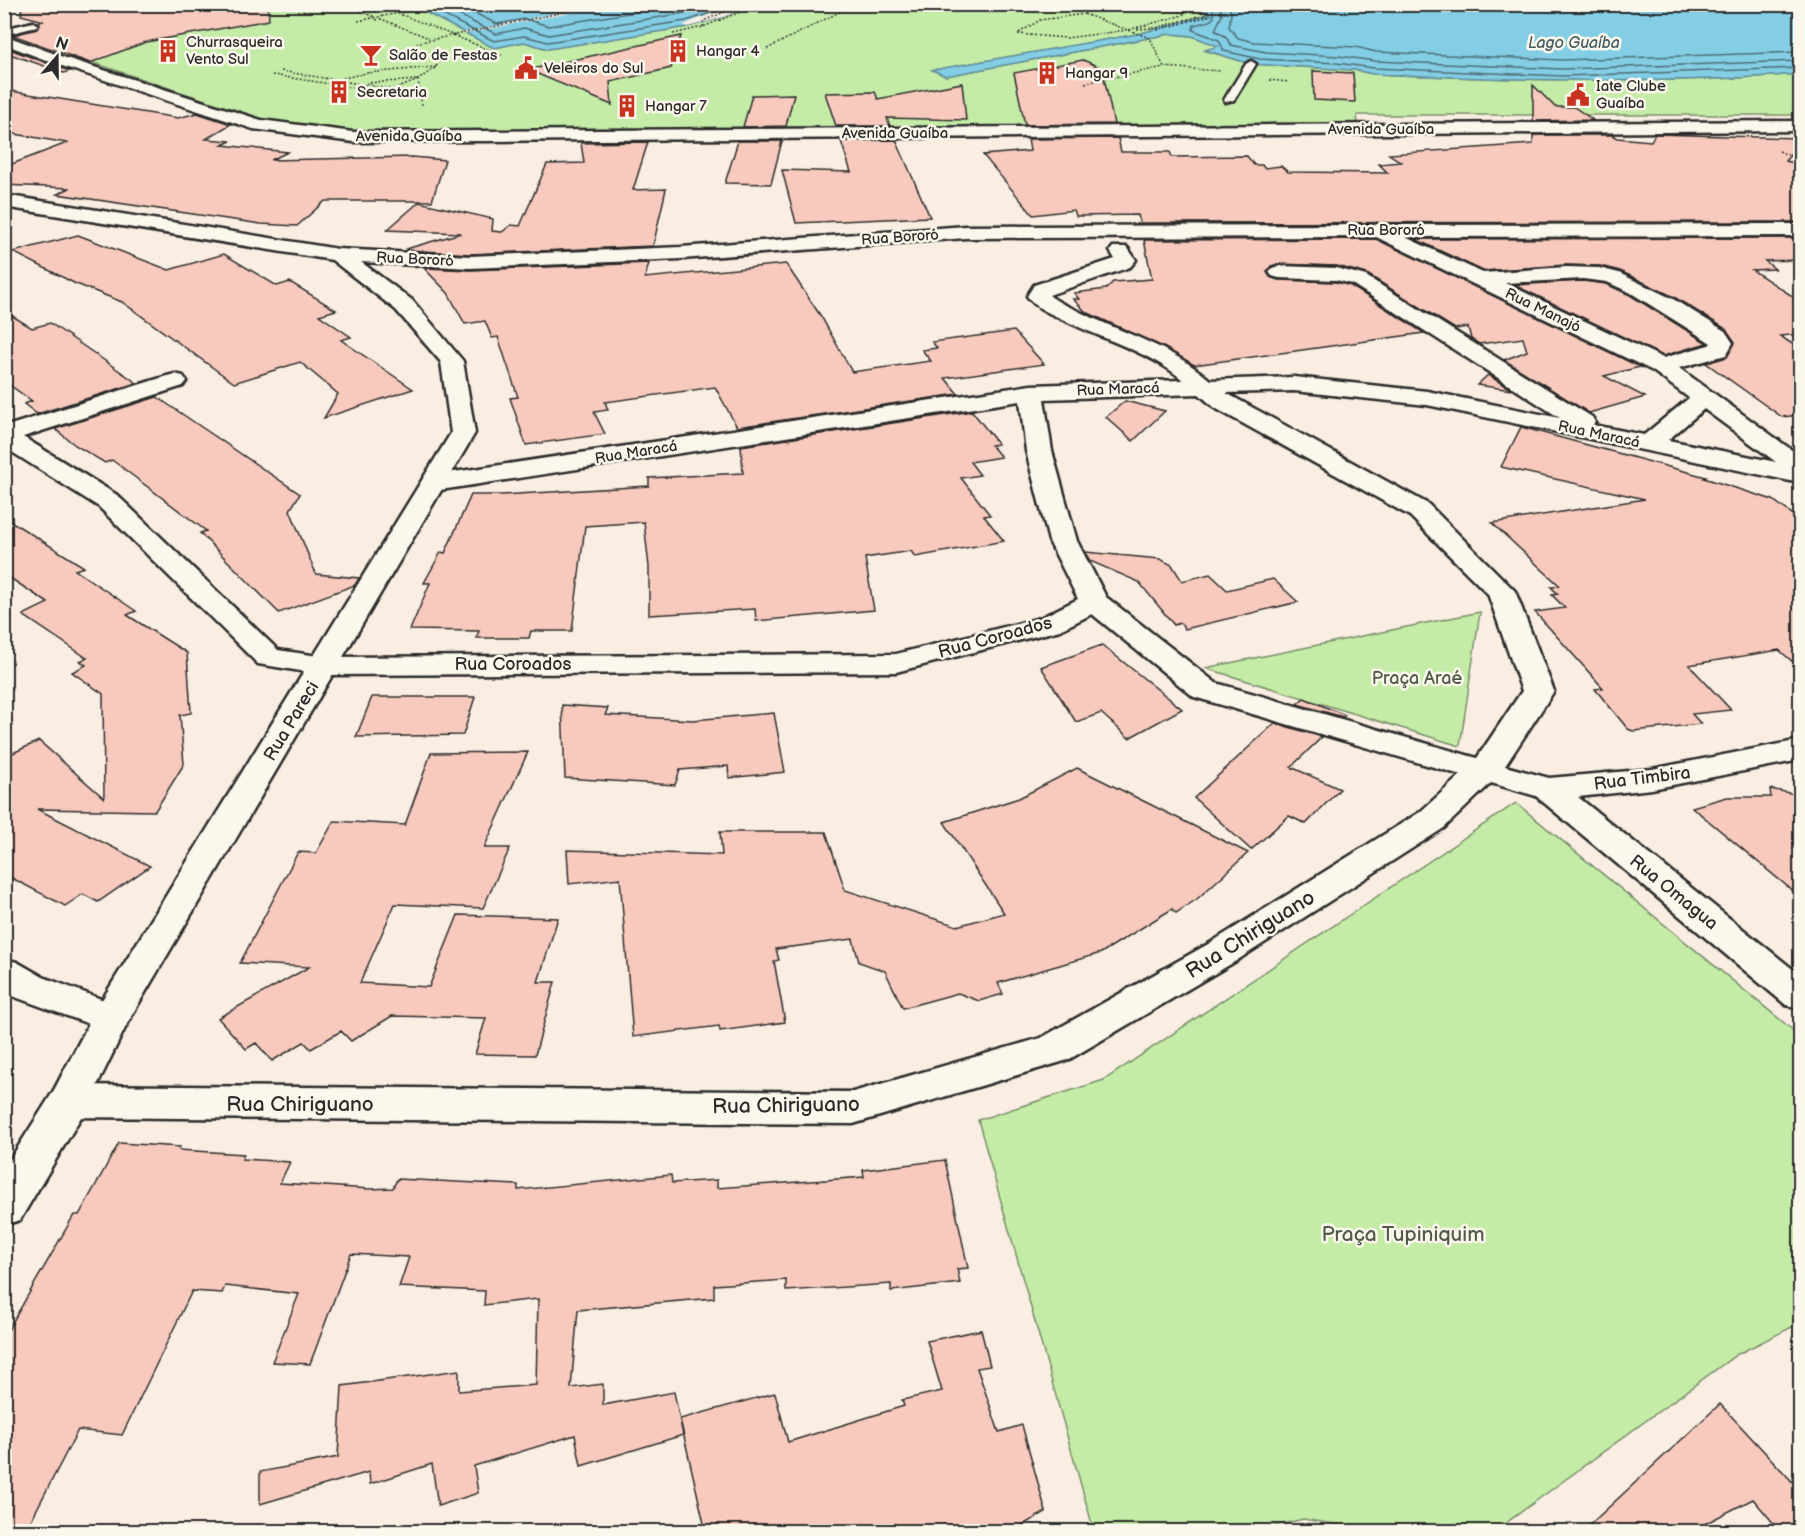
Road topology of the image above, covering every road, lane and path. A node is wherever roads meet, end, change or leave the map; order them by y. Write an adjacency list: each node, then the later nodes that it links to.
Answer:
1 (342, 4): 15 (path)
2 (375, 4): 11 (path)
3 (445, 4): 11 (path)
4 (603, 4): 30 (path)
5 (744, 4): 25 (path)
6 (760, 4): 25 (path)
7 (855, 4): 32 (path)
8 (1094, 4): 12 (path)
9 (1100, 4): 13 (path)
10 (1143, 4): 17 (path)
11 (399, 14): 16 (path); 30 (path)
12 (1084, 14): 26 (path); 26 (path)
13 (1182, 15): 17 (path); 20 (path)
14 (1212, 15): 21 (path)
15 (373, 16): 16 (path); 16 (path)
16 (376, 18): 18 (path)
17 (1192, 18): 19 (path)
18 (381, 19): 22 (path); 30 (path)
19 (1182, 20): 21 (path); 23 (path)
20 (1159, 21): 23 (path); 26 (path)
21 (1188, 22): 27 (path)
22 (363, 23)
23 (1170, 24): 26 (path)
24 (33, 25): 28 (lane)
25 (703, 27): 29 (path)
26 (1128, 30): 37 (path)
27 (1157, 30)
28 (4, 32)
29 (673, 34)
30 (452, 35): 34 (path)
31 (4, 39): 55 (street, Avenida Guaíba)
32 (767, 49)
33 (444, 53): 36 (path)
34 (502, 55)
35 (1251, 64): 53 (lane)
36 (436, 67): 43 (path); 44 (path)
37 (1164, 67): 39 (path); 47 (path)
38 (281, 71): 41 (path)
39 (1230, 72)
40 (272, 75): 42 (path)
41 (316, 77): 42 (path); 43 (path)
42 (301, 79): 50 (path)
43 (335, 80): 48 (path)
44 (418, 80): 48 (path); 49 (path); 51 (path)
45 (1260, 80): 46 (path)
46 (1289, 82)
47 (1085, 83)
48 (359, 84): 49 (path)
49 (395, 90): 50 (path); 51 (path)
50 (387, 93): 52 (path)
51 (420, 93): 52 (path)
52 (421, 98): 54 (path)
53 (1229, 100)
54 (422, 105)
55 (1800, 126)
56 (4, 201): 60 (street, Rua Bororó)
57 (1377, 230): 58 (street, Rua Bororó); 60 (street, Rua Bororó); 62 (street, Rua Manajó)
58 (1800, 230)
59 (1120, 251): 63 (street)
60 (338, 255): 75 (street, Rua Pareci)
61 (1279, 272): 70 (street)
62 (1480, 279): 64 (street, Rua Manajó); 64 (street)
63 (1163, 357): 66 (street); 67 (street)
64 (1661, 366): 69 (street, Rua Manajó)
65 (175, 381): 71 (street)
66 (1204, 387): 67 (street, Rua Maracá); 70 (street, Rua Maracá); 79 (street)
67 (1159, 388): 68 (street, Rua Maracá)
68 (1031, 392): 75 (street, Rua Maracá); 76 (street)
69 (1704, 398): 72 (street); 73 (street, Rua Manajó)
70 (1600, 434): 72 (street, Rua Maracá)
71 (4, 436): 77 (street, Rua Coroados)
72 (1649, 444): 74 (street, Rua Maracá)
73 (1800, 468)
74 (1800, 475)
75 (434, 483): 77 (street, Rua Pareci)
76 (1094, 602): 77 (street, Rua Coroados); 79 (street)
77 (325, 666): 83 (street, Rua Pareci)
78 (1800, 750): 80 (street, Rua Timbira)
79 (1484, 772): 80 (street, Rua Timbira); 84 (street, Rua Chiriguano)
80 (1548, 789): 82 (street, Rua Omagua)
81 (4, 972): 83 (street)
82 (1800, 995)
83 (111, 1018): 84 (street, Rua Pareci)
84 (69, 1101): 85 (street, Rua Pareci)
85 (4, 1207)

